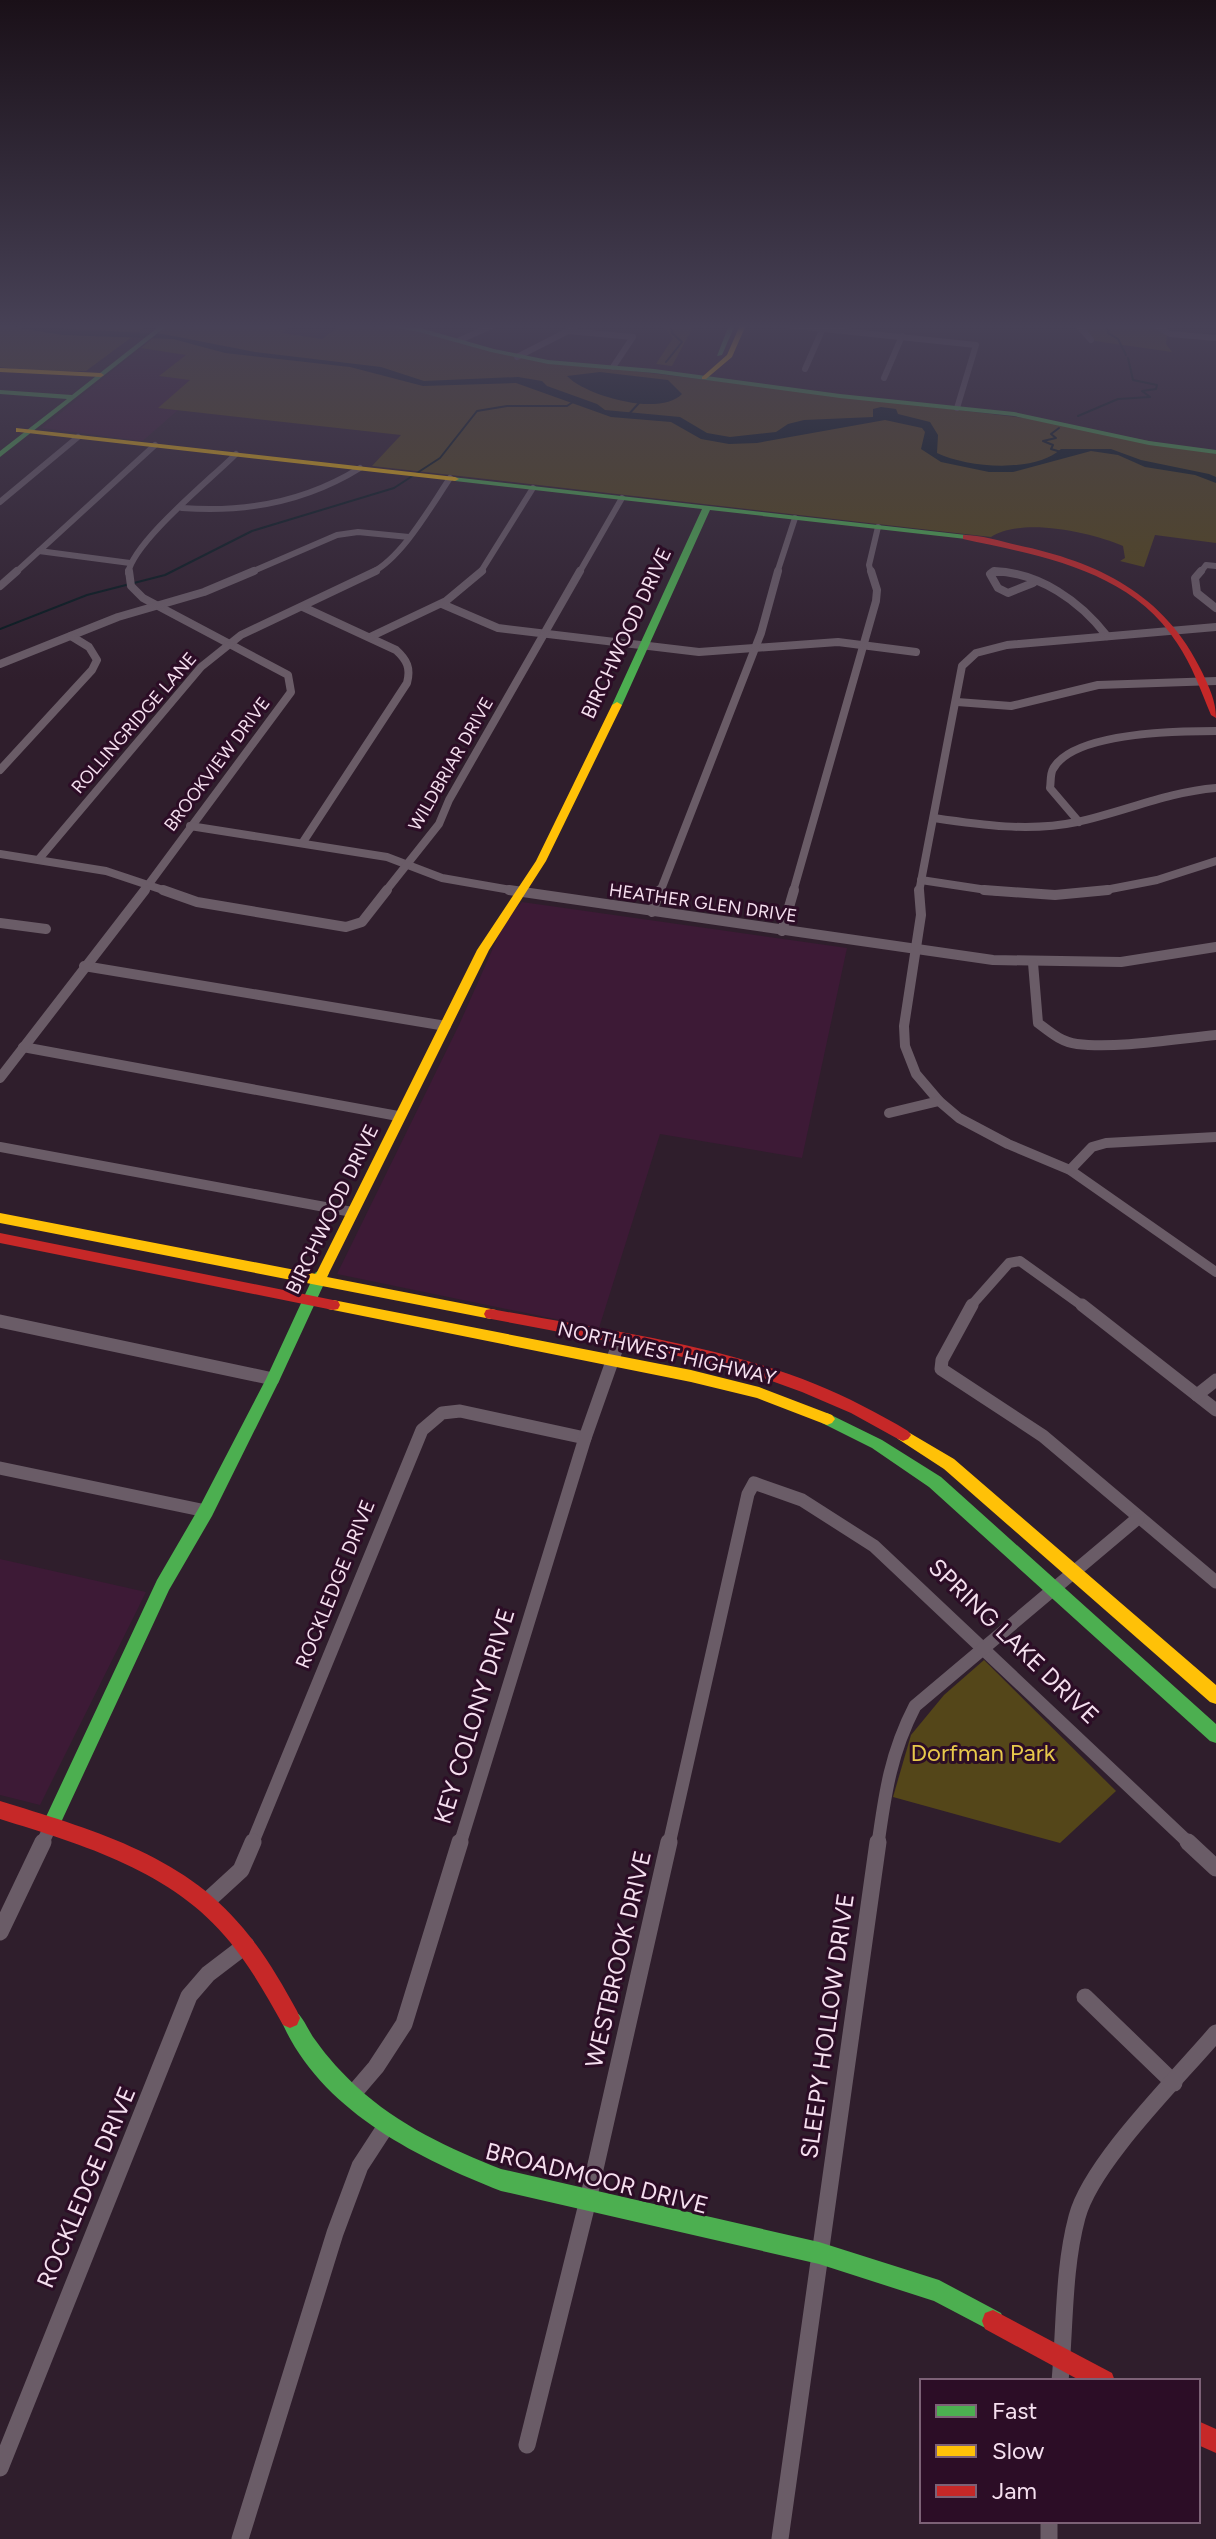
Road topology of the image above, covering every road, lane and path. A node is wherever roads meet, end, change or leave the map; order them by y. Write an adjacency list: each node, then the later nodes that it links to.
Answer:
1 (70, 443): 11 (street)
2 (140, 443): 4 (street)
3 (1154, 443): 5 (street)
4 (155, 445): 6 (street); 17 (street)
5 (1216, 449)
6 (236, 454): 7 (street); 12 (street)
7 (360, 468): 8 (street); 12 (street)
8 (450, 478): 9 (street); 16 (street, ROLLINGRIDGE LANE)
9 (533, 488): 10 (street); 22 (street)
10 (622, 498): 13 (street); 28 (street, WILDBRIAR DRIVE)
11 (0, 502)
12 (182, 508): 18 (street)
13 (707, 508): 14 (street); 33 (street, BIRCHWOOD DRIVE)
14 (795, 518): 15 (street); 35 (street)
15 (878, 527): 27 (street); 34 (street)
16 (409, 537): 23 (street); 24 (street, ROLLINGRIDGE LANE)
17 (39, 551): 18 (street); 21 (street)
18 (130, 563): 23 (street, BROOKVIEW DRIVE)
19 (1216, 566): 25 (street)
20 (1033, 583): 20 (street); 30 (street)
21 (0, 586)
22 (442, 604): 28 (street); 31 (street)
23 (159, 606): 29 (street); 32 (street, BROOKVIEW DRIVE)
24 (303, 607): 31 (street); 32 (street, ROLLINGRIDGE LANE)
25 (1216, 608)
26 (1216, 627): 27 (street)
27 (1172, 631): 30 (street); 38 (street)
28 (540, 635): 33 (street); 51 (street, WILDBRIAR DRIVE)
29 (71, 636): 37 (street); 42 (street)
30 (1107, 636): 39 (street)
31 (370, 637): 47 (street)
32 (230, 642): 46 (street, BROOKVIEW DRIVE); 49 (street, ROLLINGRIDGE LANE)
33 (646, 644): 35 (street); 54 (street, BIRCHWOOD DRIVE)
34 (865, 645): 35 (street); 36 (street); 58 (street)
35 (753, 650): 55 (street)
36 (916, 652)
37 (0, 664)
38 (1209, 681): 39 (street); 40 (street)
39 (957, 702): 44 (street)
40 (1216, 715)
41 (1216, 731): 45 (street)
42 (0, 770)
43 (1216, 788): 45 (street)
44 (934, 818): 45 (street); 52 (street)
45 (1079, 822)
46 (190, 826): 47 (street, HEATHER GLEN DRIVE); 53 (street, BROOKVIEW DRIVE)
47 (303, 842): 51 (street, HEATHER GLEN DRIVE)
48 (0, 854): 49 (street, WILDBRIAR DRIVE)
49 (39, 859): 53 (street, WILDBRIAR DRIVE)
50 (1216, 861): 52 (street)
51 (406, 864): 53 (street, WILDBRIAR DRIVE); 54 (street, HEATHER GLEN DRIVE)
52 (921, 880): 60 (street)
53 (146, 884): 62 (street, BROOKVIEW DRIVE)
54 (519, 891): 55 (street, HEATHER GLEN DRIVE); 63 (street, BIRCHWOOD DRIVE)
55 (652, 912): 58 (street, HEATHER GLEN DRIVE)
56 (2, 926): 57 (street)
57 (46, 929)
58 (782, 931): 60 (street, HEATHER GLEN DRIVE)
59 (1216, 947): 61 (street, HEATHER GLEN DRIVE)
60 (915, 949): 61 (street, HEATHER GLEN DRIVE); 67 (street)
61 (1033, 963): 64 (street)
62 (84, 966): 63 (street); 65 (street, BROOKVIEW DRIVE)
63 (446, 1026): 69 (street, BIRCHWOOD DRIVE)
64 (1216, 1035)
65 (23, 1047): 66 (street, BROOKVIEW DRIVE); 69 (street)
66 (0, 1078)
67 (939, 1101): 68 (street); 72 (street)
68 (889, 1113)
69 (398, 1116): 73 (street, BIRCHWOOD DRIVE)
70 (1216, 1137): 72 (street)
71 (0, 1147): 73 (street)
72 (1070, 1170): 77 (street)
73 (352, 1212): 79 (street, BIRCHWOOD DRIVE)
74 (0, 1218): 79 (street, NORTHWEST HIGHWAY)
75 (0, 1238): 80 (street, NORTHWEST HIGHWAY)
76 (1216, 1257): 77 (street)
77 (1206, 1265): 78 (street)
78 (1216, 1272)
79 (318, 1281): 80 (street, BIRCHWOOD DRIVE); 82 (street, NORTHWEST HIGHWAY)
80 (309, 1300): 83 (street, NORTHWEST HIGHWAY); 84 (street, BIRCHWOOD DRIVE)
81 (0, 1321): 84 (street)
82 (620, 1339): 83 (street, KEY COLONY DRIVE); 93 (street, NORTHWEST HIGHWAY)
83 (614, 1360): 88 (street, KEY COLONY DRIVE); 95 (street, NORTHWEST HIGHWAY)
84 (273, 1379): 91 (street, BIRCHWOOD DRIVE)
85 (1216, 1380): 86 (street)
86 (1197, 1395): 87 (street); 92 (street)
87 (1216, 1410)
88 (585, 1438): 102 (street, ROCKLEDGE DRIVE); 108 (street, KEY COLONY DRIVE)
89 (0, 1468): 91 (street)
90 (754, 1483): 96 (street, SPRING LAKE DRIVE); 110 (street, WESTBROOK DRIVE)
91 (206, 1511): 100 (street, BIRCHWOOD DRIVE)
92 (1138, 1518): 93 (street, SLEEPY HOLLOW DRIVE); 94 (street)
93 (1073, 1573): 95 (street, SLEEPY HOLLOW DRIVE); 97 (street, NORTHWEST HIGHWAY)
94 (1216, 1582)
95 (1054, 1589): 96 (street, SLEEPY HOLLOW DRIVE); 98 (street, NORTHWEST HIGHWAY)
96 (983, 1648): 101 (street, SPRING LAKE DRIVE); 111 (street, SLEEPY HOLLOW DRIVE)
97 (1216, 1696)
98 (1216, 1735)
99 (0, 1810): 100 (street, BROADMOOR DRIVE)
100 (51, 1825): 102 (street, BROADMOOR DRIVE); 103 (street, BIRCHWOOD DRIVE)
101 (1216, 1868)
102 (205, 1903): 104 (street, BROADMOOR DRIVE)
103 (0, 1932)
104 (246, 1945): 108 (street, BROADMOOR DRIVE); 116 (street, ROCKLEDGE DRIVE)
105 (1085, 1997): 107 (street)
106 (1216, 2033): 107 (street)
107 (1174, 2083): 112 (street)
108 (352, 2095): 109 (street, BROADMOOR DRIVE)
109 (388, 2123): 110 (street, BROADMOOR DRIVE); 117 (street)
110 (588, 2200): 111 (street, BROADMOOR DRIVE); 115 (street, WESTBROOK DRIVE)
111 (819, 2253): 112 (street, BROADMOOR DRIVE); 118 (street, SLEEPY HOLLOW DRIVE)
112 (1062, 2358): 113 (street); 114 (street, BROADMOOR DRIVE)
113 (1060, 2379)
114 (1100, 2379)
115 (527, 2445)
116 (0, 2468)
117 (240, 2539)
118 (780, 2539)

